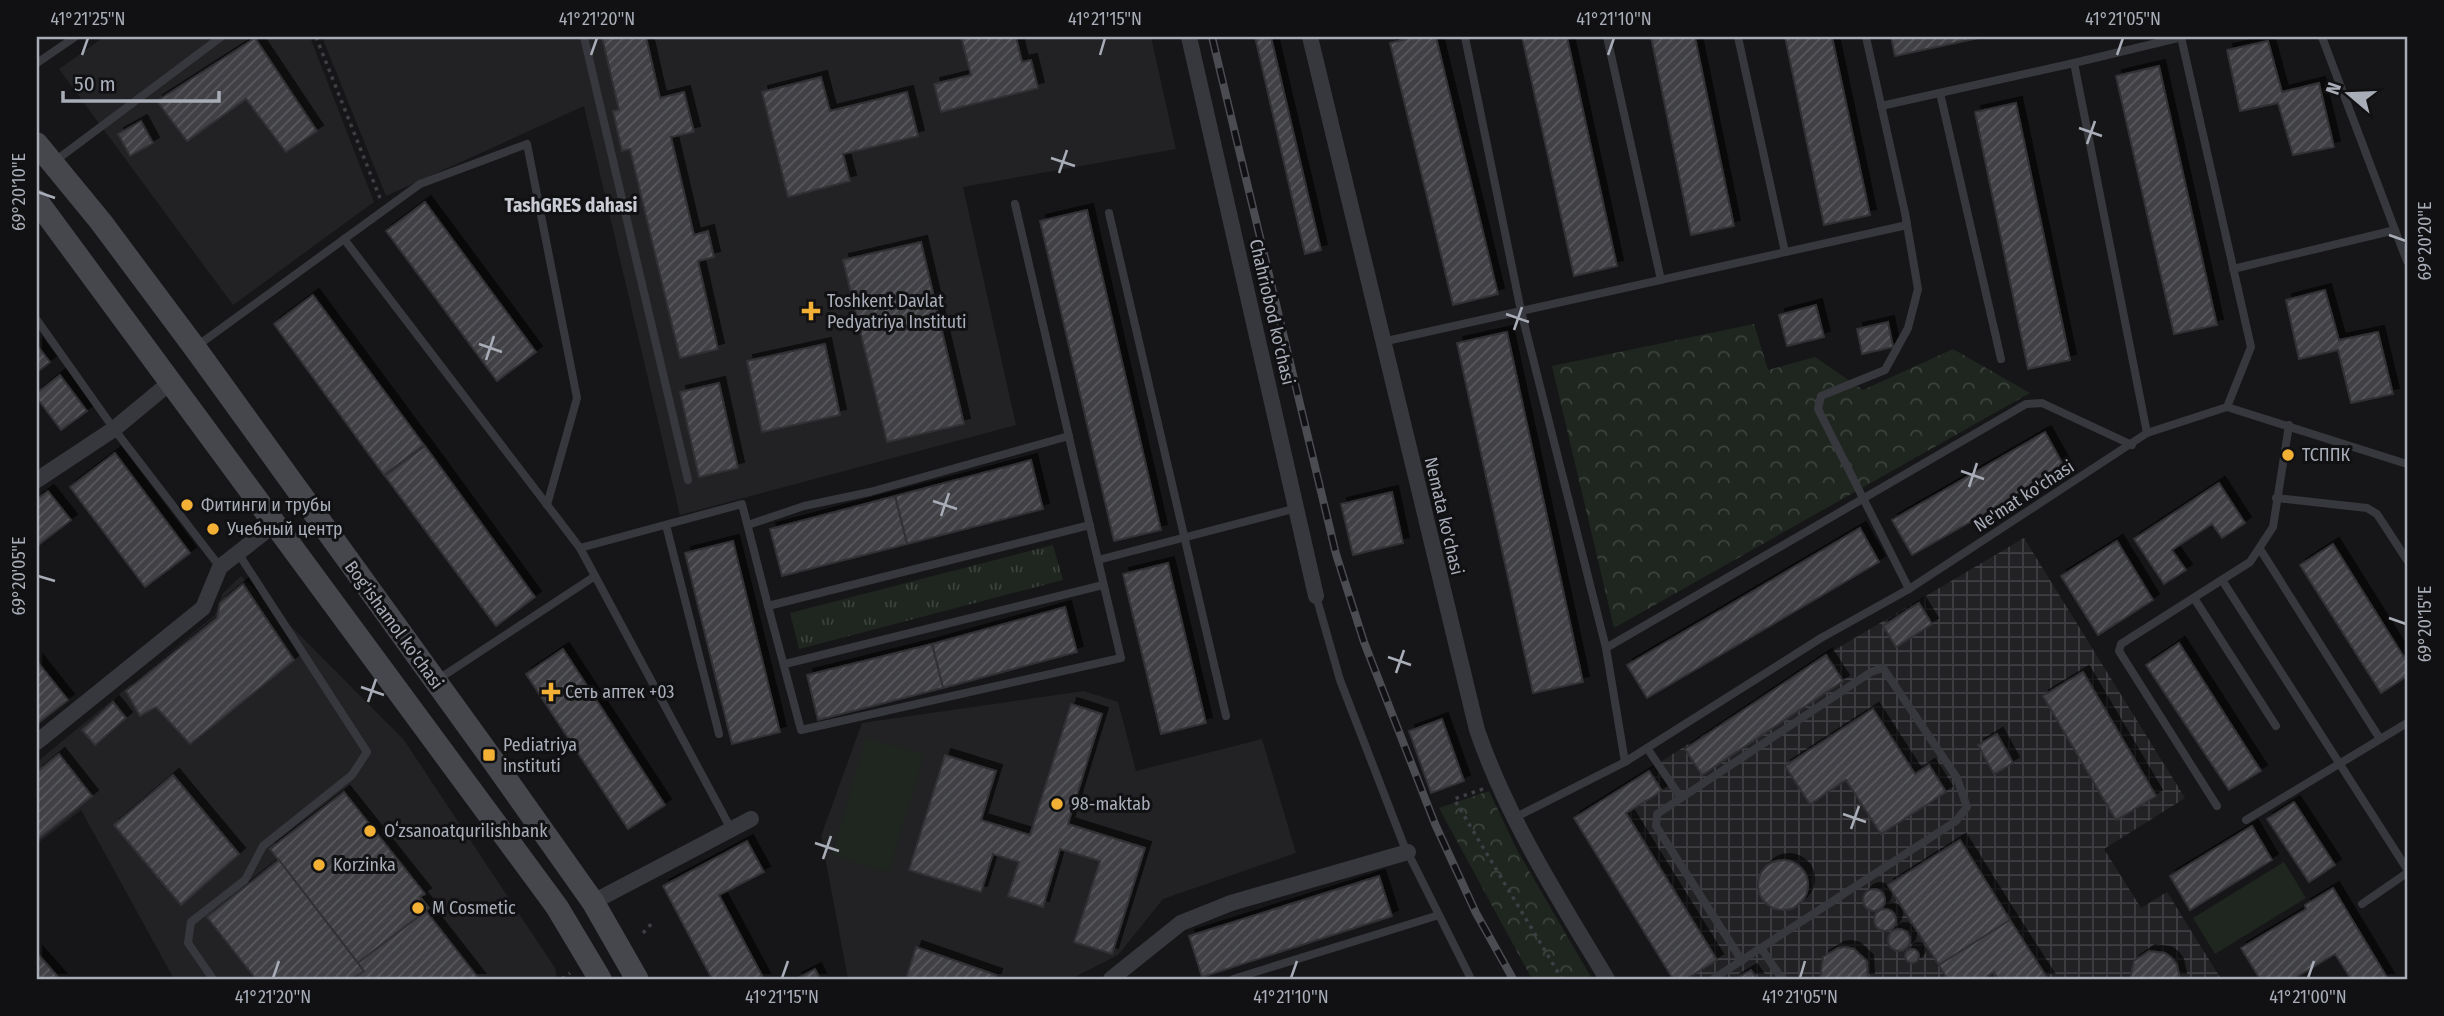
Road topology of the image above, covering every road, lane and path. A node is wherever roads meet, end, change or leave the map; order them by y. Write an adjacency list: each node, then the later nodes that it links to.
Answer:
1 (75, 37): 13 (lane)
2 (221, 37): 18 (lane)
3 (316, 37): 21 (path)
4 (584, 37): 44 (lane)
5 (1189, 37): 48 (street, Chahriobod ko'chasi)
6 (1310, 37): 32 (street, Nemata ko'chasi)
7 (1465, 37): 30 (lane)
8 (1606, 37): 29 (lane)
9 (1738, 37): 26 (lane)
10 (1866, 37): 16 (lane)
11 (2181, 37): 14 (lane); 28 (lane)
12 (2322, 37): 24 (lane)
13 (37, 63)
14 (2074, 63): 15 (lane); 39 (lane)
15 (1940, 93): 16 (lane); 34 (lane)
16 (1881, 106): 23 (lane)
17 (37, 145): 18 (main road, Bog'ishamol ko'chasi)
18 (53, 162): 33 (main road, Bog'ishamol ko'chasi)
19 (37, 201): 35 (main road, Bog'ishamol ko'chasi)
20 (1015, 204): 40 (lane)
21 (385, 210): 25 (lane); 47 (lane)
22 (1109, 213): 69 (lane)
23 (1905, 213): 26 (lane); 45 (lane)
24 (2395, 230): 27 (lane); 28 (lane)
25 (344, 239): 33 (lane); 47 (lane)
26 (1785, 252): 29 (lane)
27 (2407, 261)
28 (2233, 269): 36 (lane)
29 (1661, 280): 30 (lane)
30 (1521, 311): 32 (lane); 66 (lane)
31 (37, 320): 38 (lane)
32 (1382, 342): 77 (street, Nemata ko'chasi)
33 (195, 348): 35 (main road); 68 (main road, Bog'ishamol ko'chasi)
34 (2001, 359)
35 (168, 376): 38 (street); 49 (main road, Bog'ishamol ko'chasi)
36 (2227, 407): 37 (lane); 39 (lane, Ne'mat ko'chasi)
37 (2289, 425): 42 (lane); 46 (lane)
38 (114, 429): 43 (street); 58 (lane)
39 (2147, 433): 41 (lane, Ne'mat ko'chasi)
40 (1069, 436): 51 (lane); 52 (lane)
41 (2132, 445): 45 (lane); 62 (lane, Ne'mat ko'chasi)
42 (2407, 464)
43 (37, 480)
44 (688, 480)
45 (1862, 498): 62 (lane); 66 (lane)
46 (2276, 498): 54 (lane); 57 (lane)
47 (547, 505): 53 (lane)
48 (1297, 508): 56 (lane); 63 (street, Chahriobod ko'chasi)
49 (275, 524): 55 (street); 96 (main road, Bog'ishamol ko'chasi)
50 (666, 525): 51 (lane); 53 (lane); 72 (lane)
51 (748, 525): 65 (lane)
52 (1090, 525): 56 (lane); 65 (lane)
53 (580, 548): 59 (lane)
54 (2260, 549): 60 (lane); 73 (lane)
55 (239, 553): 58 (street); 94 (lane)
56 (1098, 560): 61 (lane)
57 (2407, 560)
58 (220, 567): 74 (street)
59 (595, 576): 68 (lane); 83 (lane)
60 (2222, 580): 64 (lane); 85 (lane)
61 (1103, 584): 67 (lane); 67 (lane)
62 (1909, 589): 75 (lane, Ne'mat ko'chasi)
63 (1315, 596): 84 (lane)
64 (2194, 598): 71 (lane); 79 (lane)
65 (768, 606): 67 (lane)
66 (1606, 648): 76 (lane)
67 (785, 664)
68 (434, 681): 86 (main road, Bog'ishamol ko'chasi)
69 (1226, 716)
70 (2407, 723): 73 (lane)
71 (2276, 726)
72 (719, 734)
73 (2380, 739): 82 (lane)
74 (37, 742)
75 (1647, 748): 76 (lane, Ne'mat ko'chasi); 78 (lane)
76 (1625, 762): 80 (lane, Ne'mat ko'chasi)
77 (1498, 784): 80 (street, Nemata ko'chasi); 101 (path)
78 (1681, 798): 91 (lane); 92 (lane)
79 (2217, 806)
80 (1514, 818): 102 (street, Nemata ko'chasi)
81 (751, 819): 83 (street)
82 (2246, 820)
83 (731, 829): 86 (street)
84 (1408, 852): 88 (lane); 98 (street)
85 (2407, 871): 87 (lane)
86 (593, 902): 97 (main road, Bog'ishamol ko'chasi)
87 (2362, 904)
88 (1439, 915): 99 (lane); 100 (lane)
89 (654, 921): 90 (path)
90 (643, 933)
91 (1761, 948): 92 (lane); 104 (lane)
92 (1742, 961): 103 (lane)
93 (570, 973): 95 (path)
94 (213, 979)
95 (562, 979)
96 (600, 979)
97 (637, 979)
98 (1111, 979)
99 (1233, 979)
100 (1471, 979)
101 (1562, 979)
102 (1607, 979)
103 (1713, 979)
104 (1782, 979)

